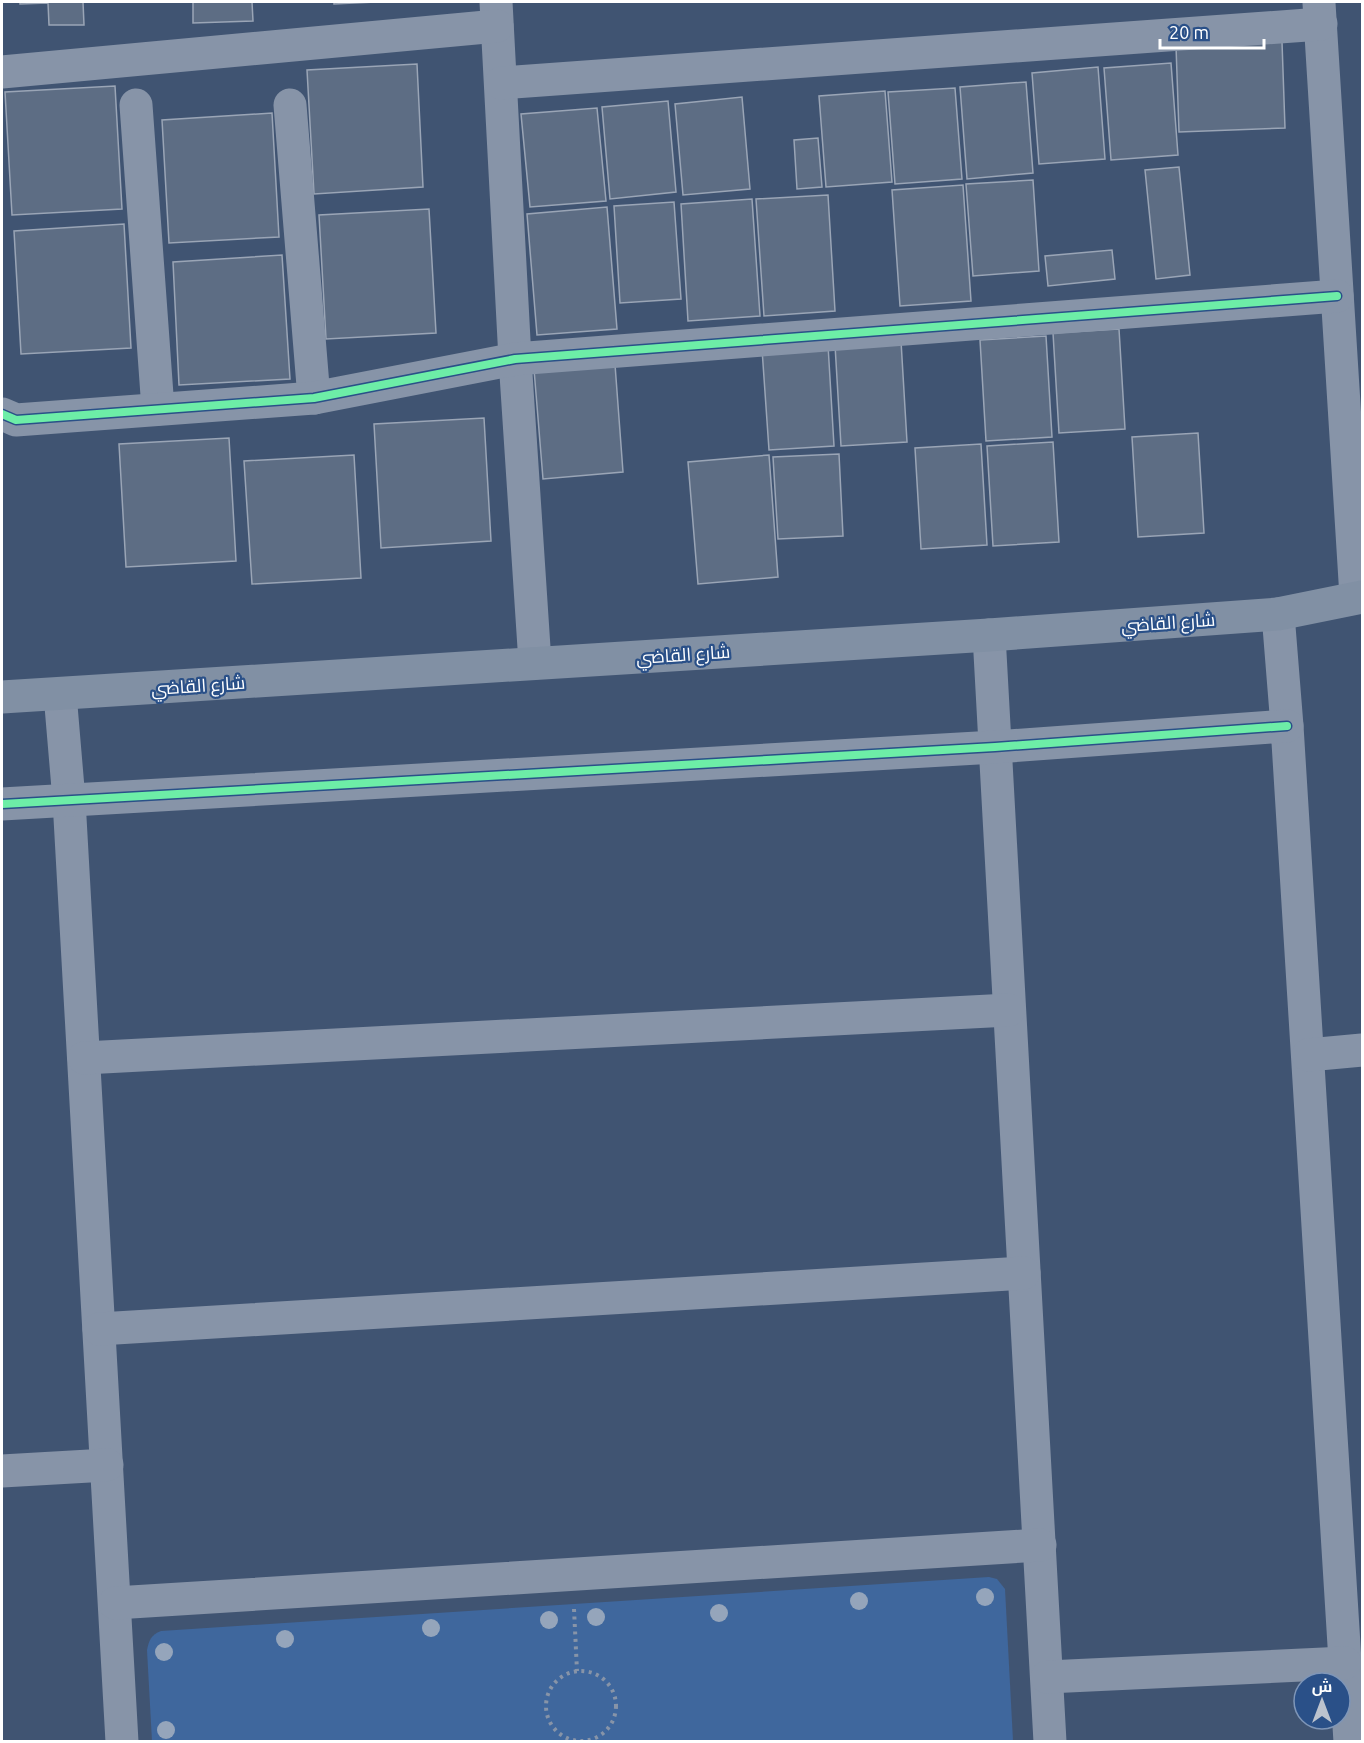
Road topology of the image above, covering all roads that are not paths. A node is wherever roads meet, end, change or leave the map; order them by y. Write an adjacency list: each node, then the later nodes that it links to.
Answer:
1 (1320, 13): 4 (street); 7 (street)
2 (496, 14): 3 (street); 4 (street)
3 (2, 72)
4 (501, 83): 8 (street)
5 (136, 105): 10 (street)
6 (290, 105): 9 (street)
7 (1337, 296): 8 (street); 12 (street)
8 (515, 359): 9 (street); 15 (street)
9 (314, 398): 10 (street)
10 (158, 410): 11 (street)
11 (2, 414)
12 (1359, 597): 13 (main road, شارع القاضي)
13 (1278, 614): 14 (main road, شارع القاضي); 18 (street)
14 (989, 635): 15 (main road, شارع القاضي); 19 (street)
15 (535, 663): 16 (main road, شارع القاضي)
16 (60, 694): 17 (main road, شارع القاضي); 20 (street)
17 (2, 697)
18 (1287, 726): 19 (street); 24 (street)
19 (994, 747): 20 (street); 22 (street)
20 (69, 800): 21 (street); 25 (street)
21 (2, 804)
22 (1010, 1010): 25 (street); 26 (street)
23 (1362, 1050): 24 (street)
24 (1308, 1055): 32 (street)
25 (84, 1058): 27 (street)
26 (1024, 1273): 27 (street); 30 (street)
27 (99, 1329): 28 (street)
28 (107, 1465): 29 (street); 31 (street)
29 (2, 1471)
30 (1040, 1545): 31 (street); 33 (street)
31 (115, 1603): 34 (street)
32 (1345, 1663): 33 (street); 36 (street)
33 (1047, 1677): 35 (street)
34 (122, 1742)
35 (1050, 1742)
36 (1350, 1742)

